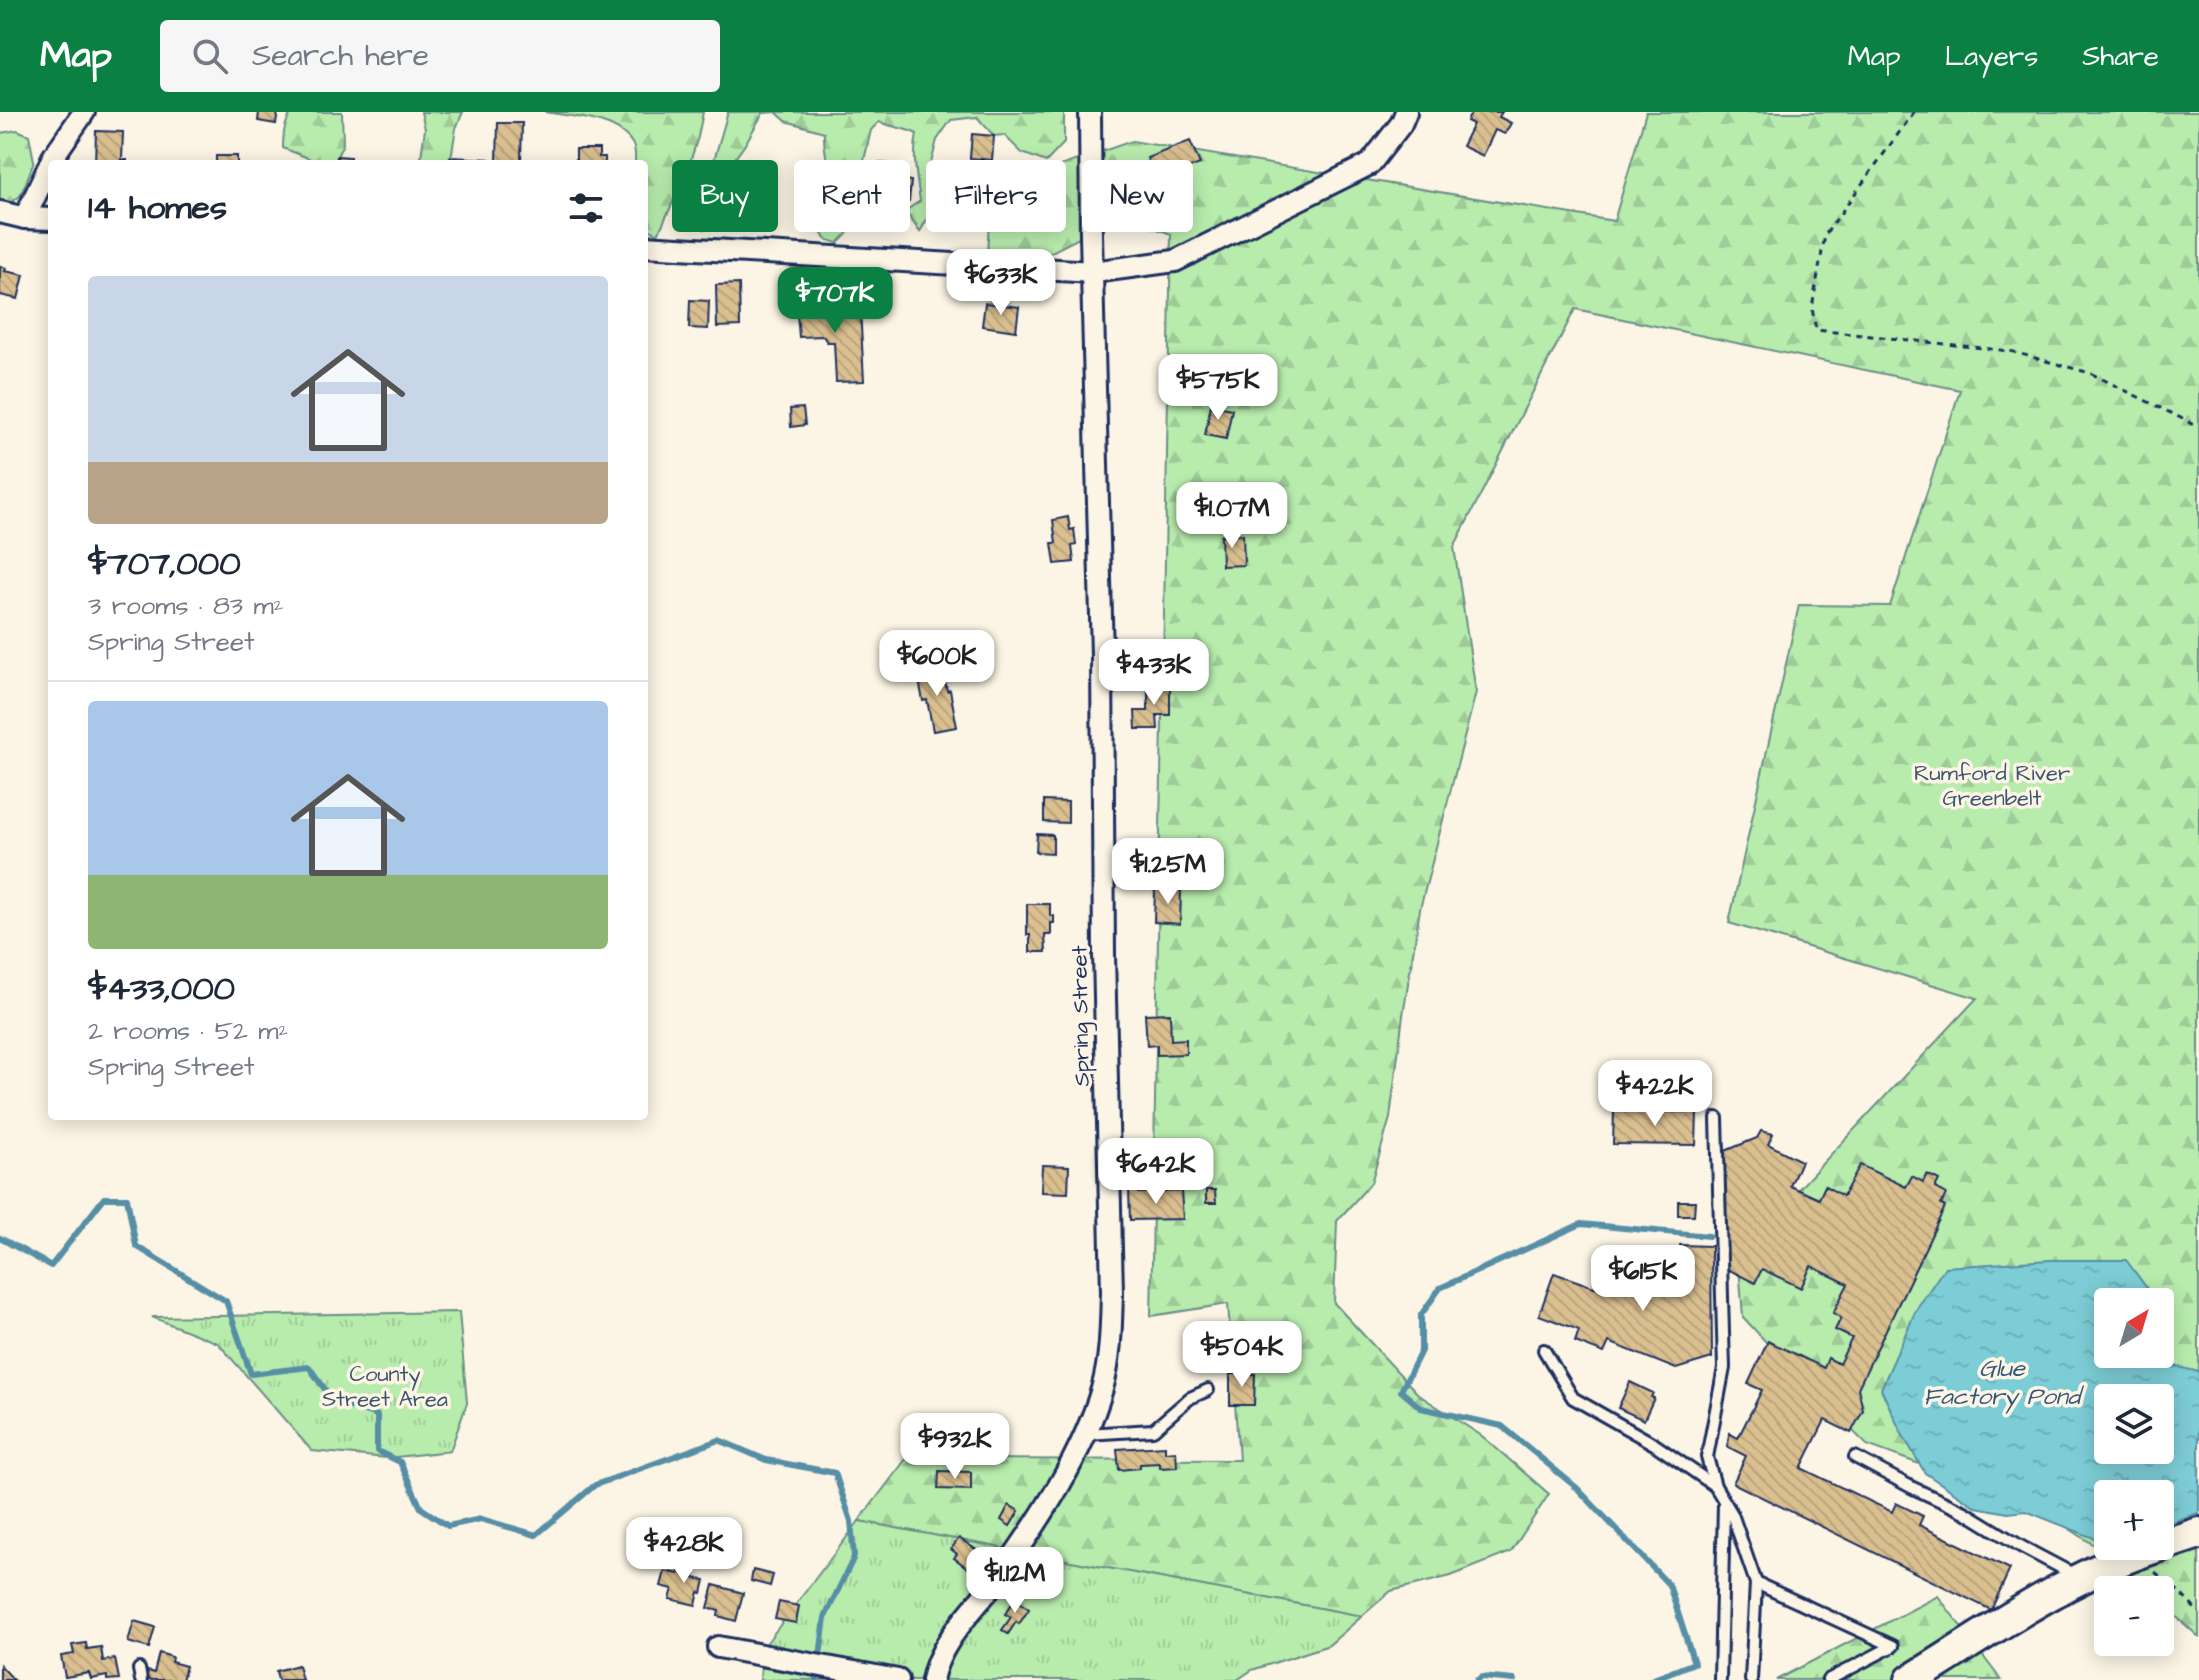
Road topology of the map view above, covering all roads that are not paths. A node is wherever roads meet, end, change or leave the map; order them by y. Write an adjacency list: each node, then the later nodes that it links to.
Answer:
1 (84, 112): 4 (street)
2 (1090, 112): 10 (street, Spring Street)
3 (1406, 112): 10 (street)
4 (52, 160)
5 (48, 168): 7 (street)
6 (0, 212): 7 (street)
7 (25, 218): 8 (street)
8 (48, 219)
9 (648, 246): 10 (street)
10 (1093, 272): 14 (street, Spring Street)
11 (1717, 1118): 16 (lane)
12 (1544, 1350): 16 (lane)
13 (1208, 1390): 14 (lane)
14 (1084, 1434): 25 (street, Spring Street)
15 (1855, 1457): 21 (lane)
16 (1715, 1486): 17 (lane)
17 (1724, 1502): 22 (lane); 26 (lane)
18 (2199, 1533): 19 (street)
19 (2174, 1541)
20 (2124, 1560): 21 (street)
21 (2080, 1578): 29 (street)
22 (1756, 1583): 27 (lane); 28 (lane)
23 (718, 1647): 24 (street)
24 (898, 1680)
25 (932, 1680)
26 (1720, 1680)
27 (1751, 1680)
28 (1828, 1680)
29 (1911, 1680)

